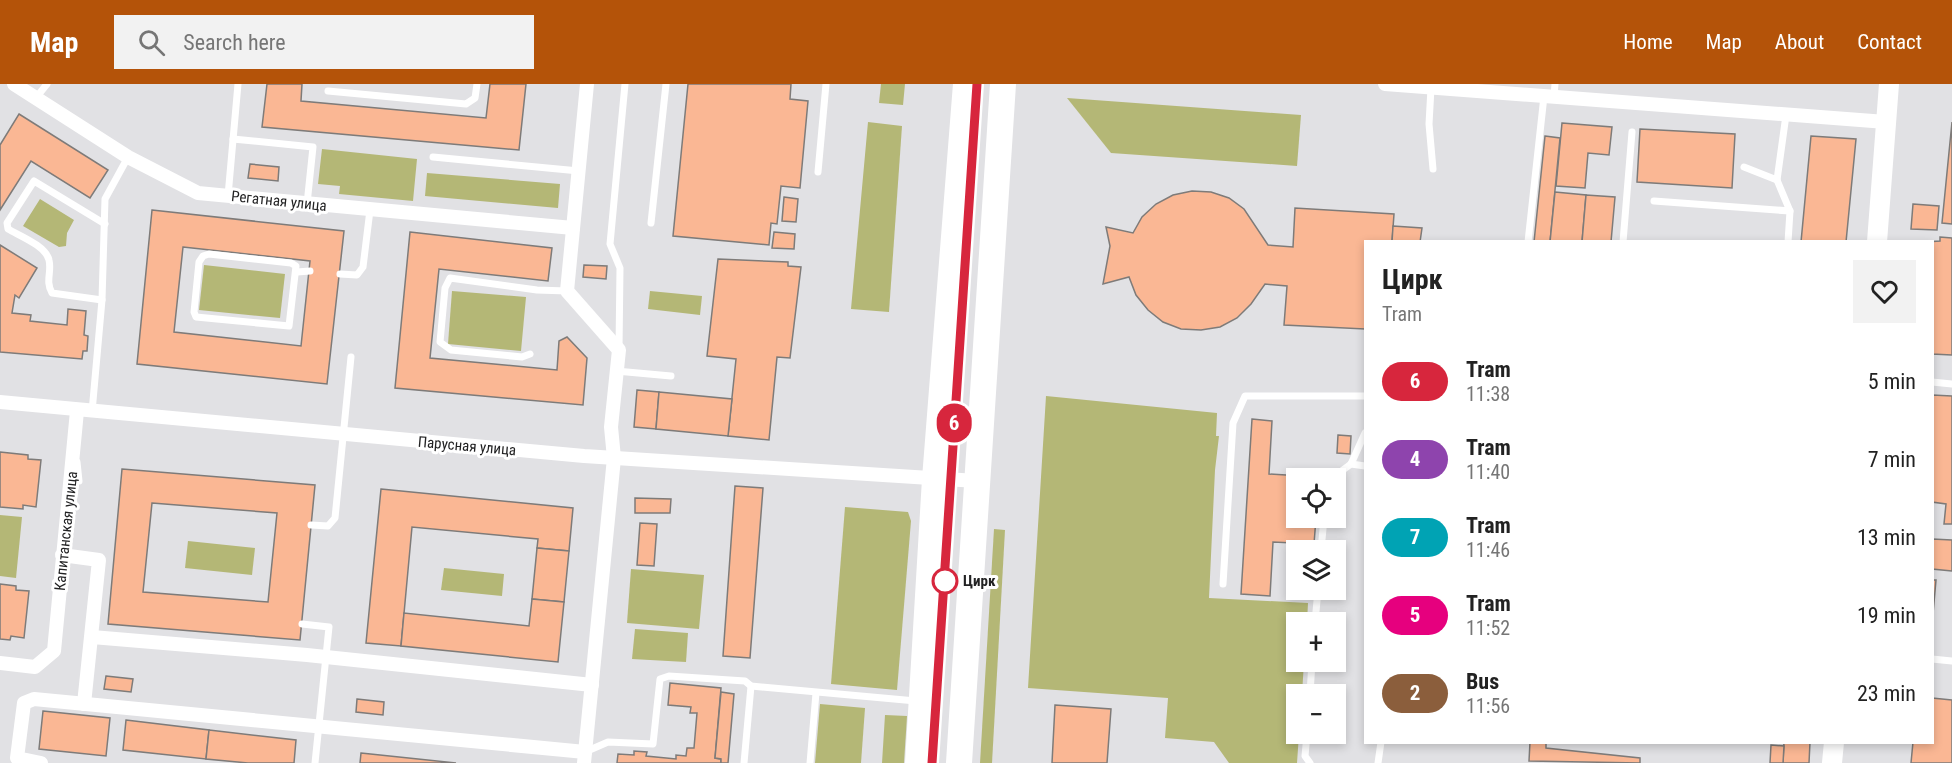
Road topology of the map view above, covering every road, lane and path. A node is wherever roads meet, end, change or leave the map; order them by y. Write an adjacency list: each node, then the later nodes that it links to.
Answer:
1 (14, 84): 17 (street, Регатная улица)
2 (47, 84): 17 (lane)
3 (238, 84): 21 (lane)
4 (477, 84): 15 (lane)
5 (587, 84): 26 (street)
6 (625, 84): 46 (lane)
7 (666, 84): 34 (lane)
8 (826, 84): 27 (lane)
9 (966, 84): 64 (highway)
10 (1003, 84): 66 (highway)
11 (1385, 84): 12 (street)
12 (1394, 84): 14 (street)
13 (1889, 84): 19 (street)
14 (1431, 88): 16 (street); 25 (lane)
15 (328, 91)
16 (1551, 92): 18 (street); 37 (lane)
17 (36, 99): 22 (street, Регатная улица)
18 (1786, 115): 19 (street); 28 (lane)
19 (1886, 122): 40 (street)
20 (1632, 132): 38 (lane)
21 (233, 139): 29 (lane); 31 (lane)
22 (128, 157): 29 (street, Регатная улица); 35 (lane)
23 (434, 157): 26 (lane)
24 (1744, 167): 28 (lane)
25 (1433, 169)
26 (579, 171): 36 (street)
27 (818, 172)
28 (1777, 180): 33 (lane)
29 (228, 196): 31 (street, Регатная улица)
30 (1654, 201): 33 (lane)
31 (307, 204): 32 (street, Регатная улица)
32 (370, 210): 36 (street, Регатная улица); 43 (lane)
33 (1790, 211): 39 (lane)
34 (651, 223)
35 (105, 224): 45 (lane); 45 (lane)
36 (573, 228): 44 (street)
37 (1527, 240)
38 (1623, 240)
39 (1788, 240)
40 (1877, 240)
41 (309, 271): 42 (lane)
42 (297, 272): 42 (lane)
43 (340, 274)
44 (567, 291): 46 (street); 47 (lane)
45 (102, 300): 56 (lane)
46 (619, 350): 49 (street)
47 (530, 354)
48 (351, 357): 57 (lane)
49 (616, 371): 50 (lane); 60 (street)
50 (672, 376)
51 (1934, 382): 52 (lane)
52 (1952, 384)
53 (1364, 396): 69 (lane)
54 (0, 402): 55 (street, Парусная улица)
55 (77, 411): 56 (street, Парусная улица); 59 (street, Капитанская улица)
56 (92, 412): 57 (street, Парусная улица)
57 (343, 434): 60 (street, Парусная улица); 67 (lane)
58 (1364, 435): 61 (lane)
59 (75, 448): 65 (lane); 68 (street, Капитанская улица)
60 (614, 458): 64 (street, Парусная улица); 76 (street)
61 (1352, 464): 62 (lane); 63 (lane)
62 (1364, 466)
63 (1346, 468)
64 (935, 479): 66 (street, Парусная улица); 79 (highway)
65 (79, 481)
66 (977, 482): 91 (highway)
67 (311, 525)
68 (62, 555): 71 (street); 75 (street, Капитанская улица)
69 (1223, 584)
70 (302, 624): 72 (lane)
71 (92, 637): 72 (street); 80 (street)
72 (326, 658): 76 (street); 81 (lane)
73 (1934, 659): 74 (lane)
74 (1952, 660)
75 (0, 663)
76 (592, 685): 85 (street)
77 (751, 686): 78 (lane); 85 (lane); 88 (lane)
78 (816, 693): 79 (lane); 89 (lane)
79 (922, 702): 90 (highway)
80 (84, 704): 81 (street); 86 (street)
81 (319, 725): 85 (street); 87 (lane)
82 (1306, 744): 92 (lane)
83 (1380, 744): 93 (lane)
84 (1834, 744): 94 (street)
85 (585, 757)
86 (41, 763)
87 (315, 763)
88 (744, 763)
89 (810, 763)
90 (918, 763)
91 (958, 763)
92 (1310, 763)
93 (1378, 763)
94 (1832, 763)

